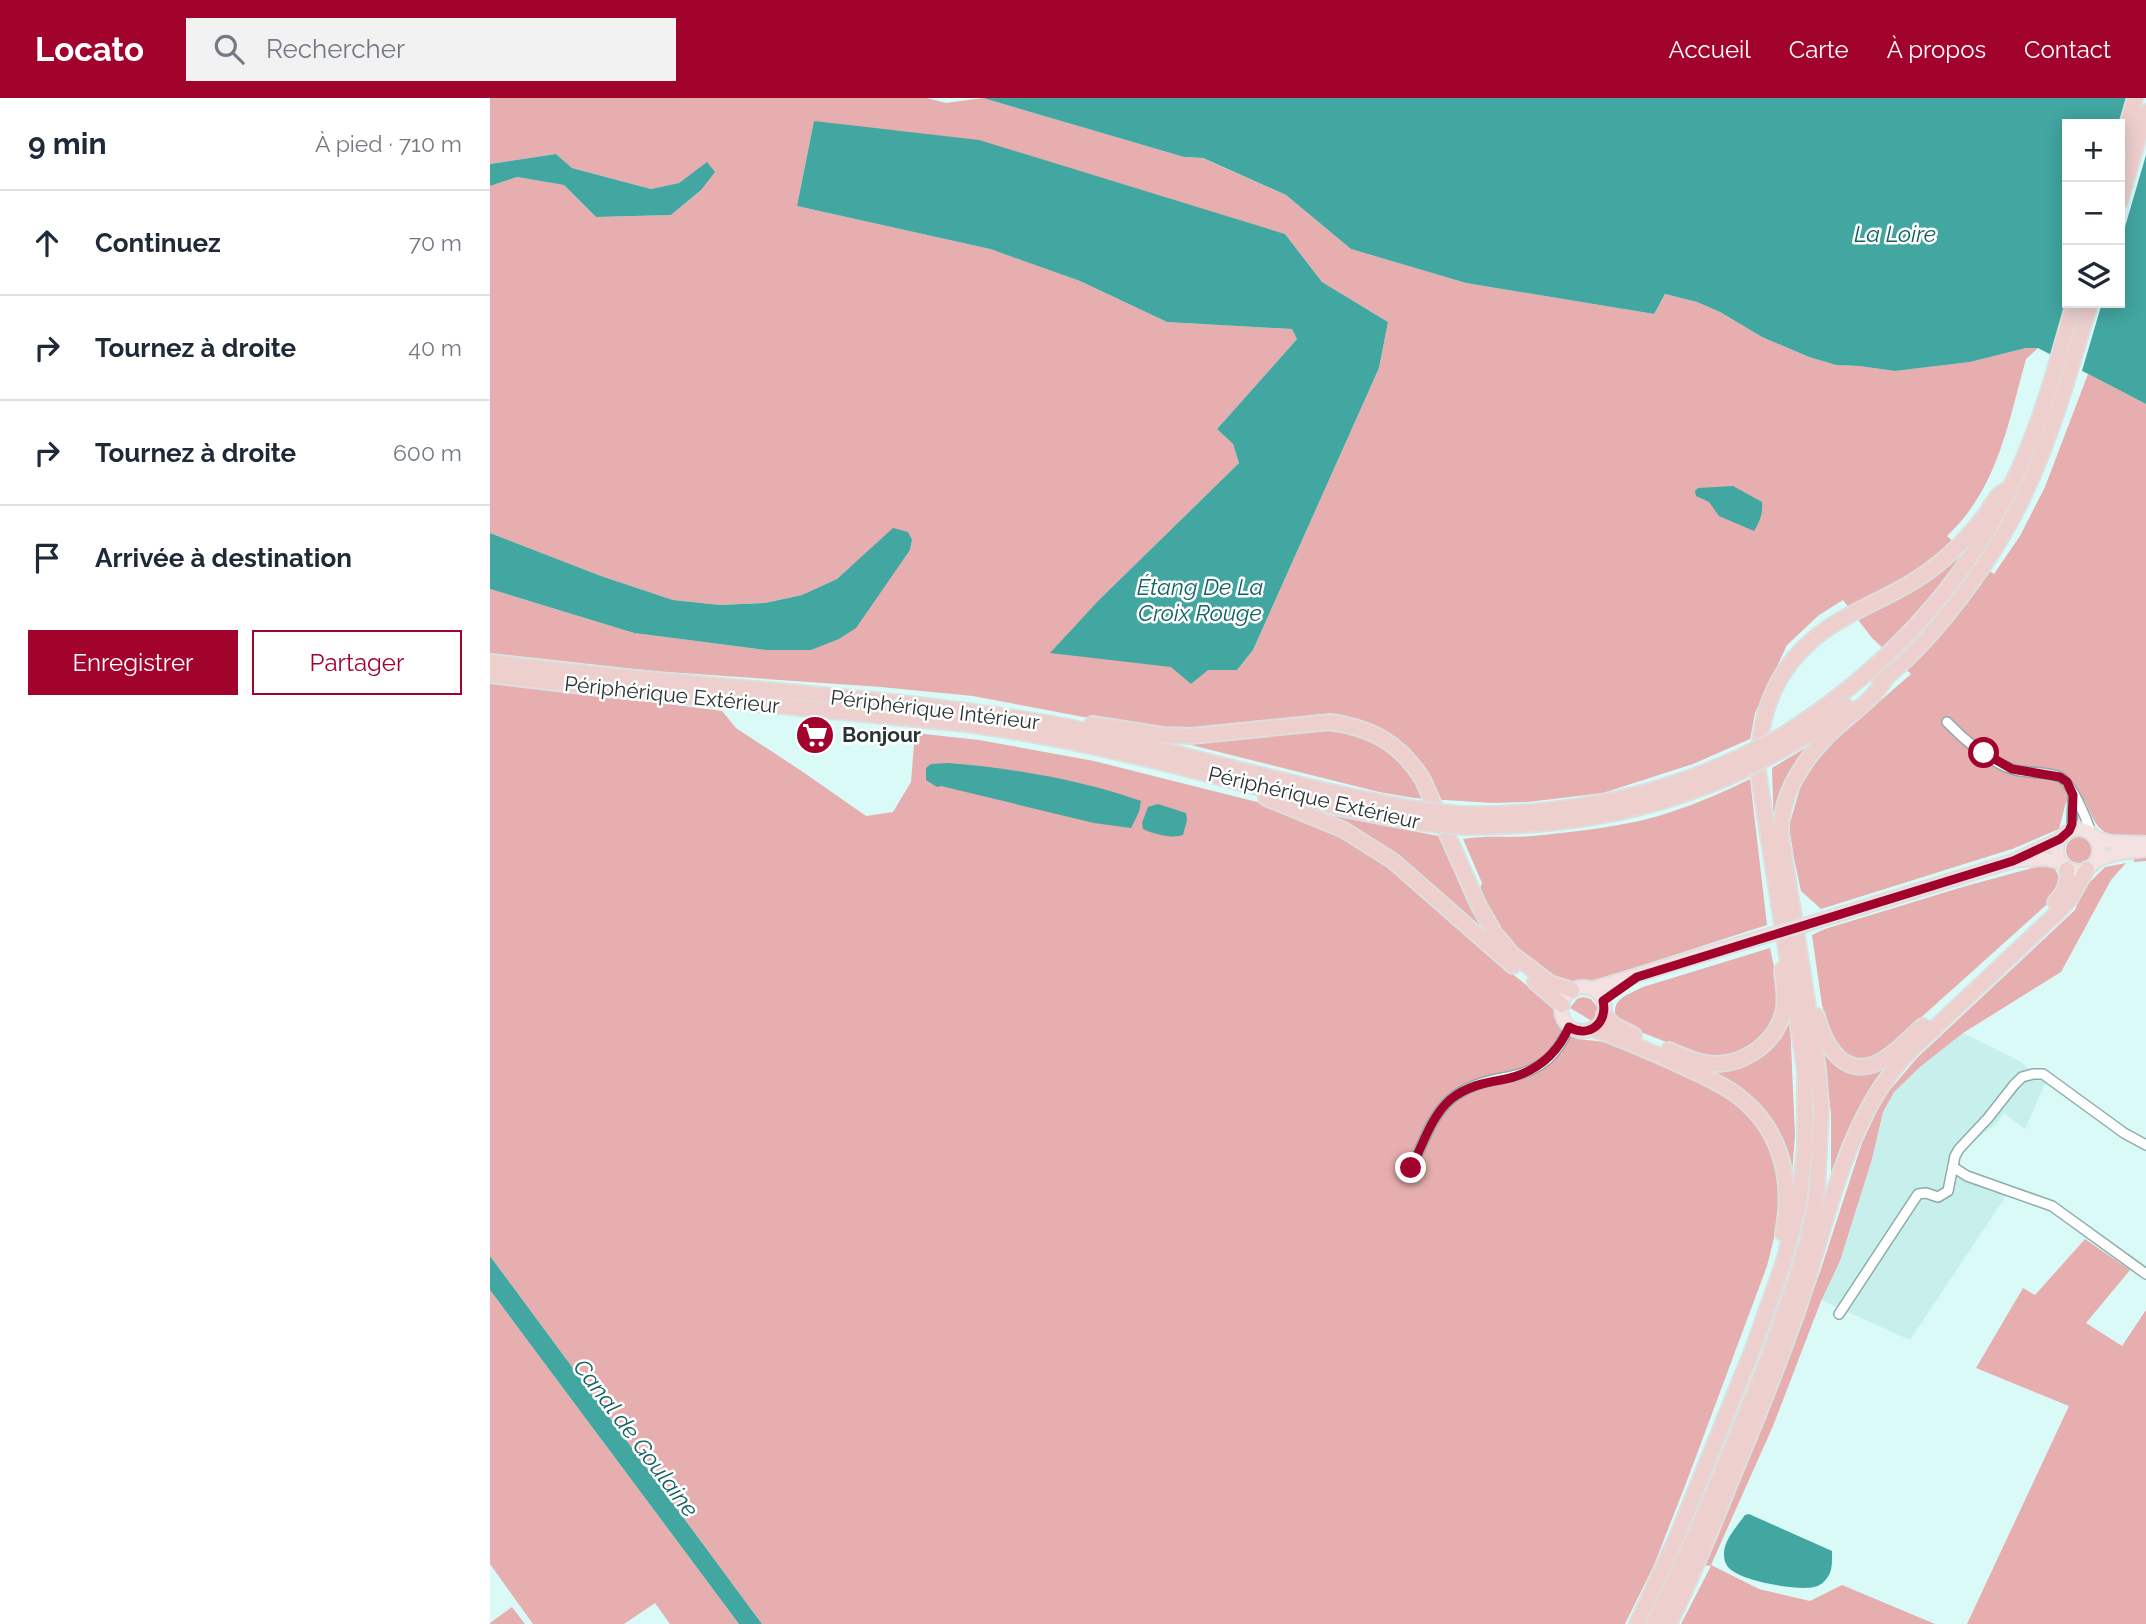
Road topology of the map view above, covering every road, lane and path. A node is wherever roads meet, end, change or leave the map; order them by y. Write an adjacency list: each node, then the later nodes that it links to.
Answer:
1 (2135, 98): 3 (highway)
2 (2146, 112): 4 (highway)
3 (2125, 132)
4 (2125, 184)
5 (2073, 308): 7 (highway)
6 (2088, 308): 7 (highway)
7 (2058, 382): 8 (highway); 11 (highway)
8 (1972, 542): 11 (highway); 24 (highway)
9 (490, 662): 13 (highway, Périphérique Intérieur)
10 (490, 675): 14 (highway, Périphérique Extérieur)
11 (1866, 690): 16 (highway, Périphérique Intérieur, bridge); 25 (highway)
12 (1947, 722): 15 (street)
13 (1056, 724): 16 (highway, Périphérique Intérieur); 28 (highway)
14 (1205, 773): 16 (highway, Périphérique Extérieur); 29 (highway)
15 (2073, 795): 17 (street); 18 (street)
16 (1426, 817)
17 (2064, 835): 18 (main road); 21 (main road); 23 (main road)
18 (2093, 835): 19 (main road); 22 (main road)
19 (2146, 843)
20 (2146, 850): 22 (main road)
21 (2013, 861): 23 (main road); 26 (main road, bridge)
22 (2092, 864): 23 (main road); 41 (highway)
23 (2063, 865): 25 (highway)
24 (1779, 906): 30 (highway); 37 (highway)
25 (1794, 915): 40 (highway)
26 (1637, 977): 27 (main road); 30 (main road)
27 (1591, 989): 28 (main road); 30 (main road)
28 (1572, 990): 29 (main road)
29 (1562, 1005): 31 (main road)
30 (1604, 1008): 32 (main road)
31 (1569, 1027): 32 (main road); 35 (street)
32 (1593, 1029): 37 (highway)
33 (2146, 1145): 34 (street)
34 (1953, 1167): 36 (street); 38 (street)
35 (1411, 1168)
36 (2146, 1274)
37 (1772, 1293): 39 (highway)
38 (1839, 1314)
39 (1637, 1624)
40 (1654, 1624)
41 (1669, 1624)

